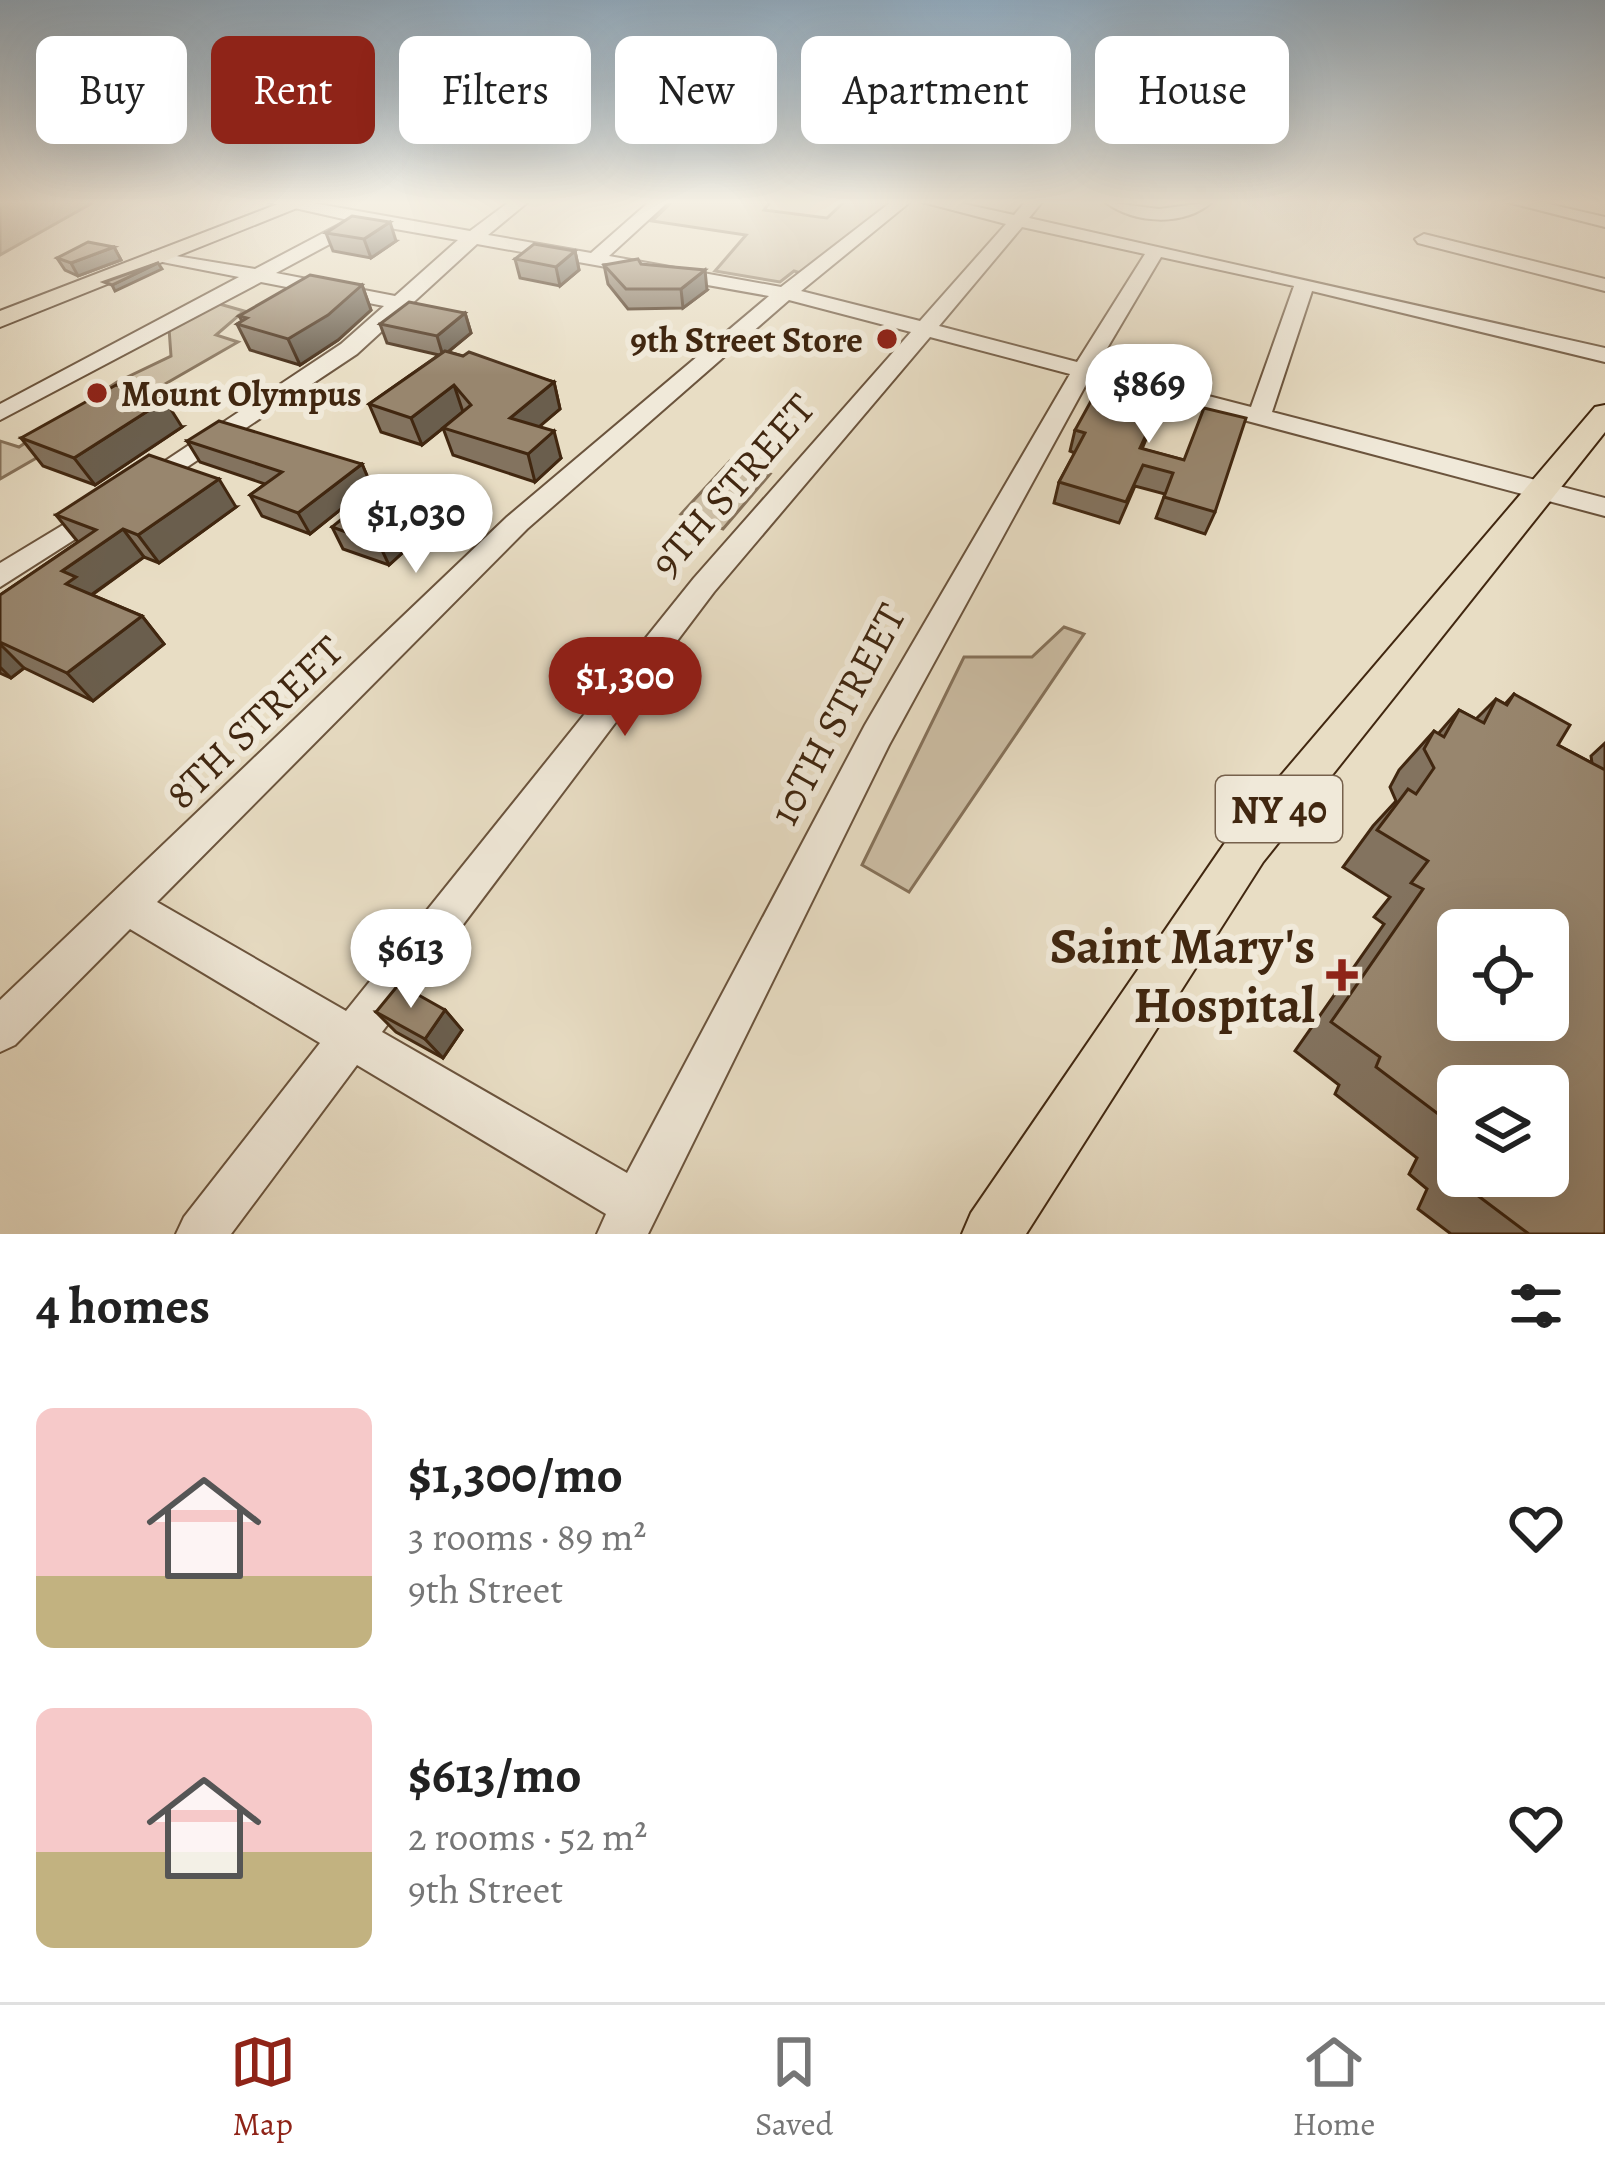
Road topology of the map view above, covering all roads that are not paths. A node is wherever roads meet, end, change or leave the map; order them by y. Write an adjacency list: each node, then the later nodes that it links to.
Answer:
1 (150, 260): 16 (main road)
2 (177, 260): 11 (street)
3 (289, 260): 11 (street)
4 (448, 260): 15 (street)
5 (598, 260): 14 (street)
6 (828, 260): 14 (street, 8TH STREET)
7 (984, 260): 17 (street, 9TH STREET)
8 (1150, 260): 19 (street, 10TH STREET)
9 (1203, 260): 12 (street)
10 (1505, 260): 13 (street)
11 (259, 276): 15 (street); 20 (street)
12 (1304, 283): 18 (street); 22 (street)
13 (1605, 285)
14 (785, 293): 17 (street); 27 (street, 8TH STREET)
15 (400, 304): 26 (street)
16 (0, 320)
17 (925, 328): 19 (street); 29 (street, 9TH STREET)
18 (1605, 355)
19 (1082, 370): 22 (street); 30 (street, 10TH STREET)
20 (0, 412)
21 (1605, 413): 23 (main road, NY 40)
22 (1259, 417): 23 (street)
23 (1543, 489): 24 (street); 25 (street); 32 (main road, NY 40)
24 (1605, 495)
25 (1605, 506)
26 (0, 577)
27 (127, 906): 28 (street, 8TH STREET); 29 (street)
28 (0, 1030)
29 (351, 1035): 30 (street); 31 (street, 9TH STREET)
30 (629, 1220)
31 (201, 1234)
32 (992, 1234)

